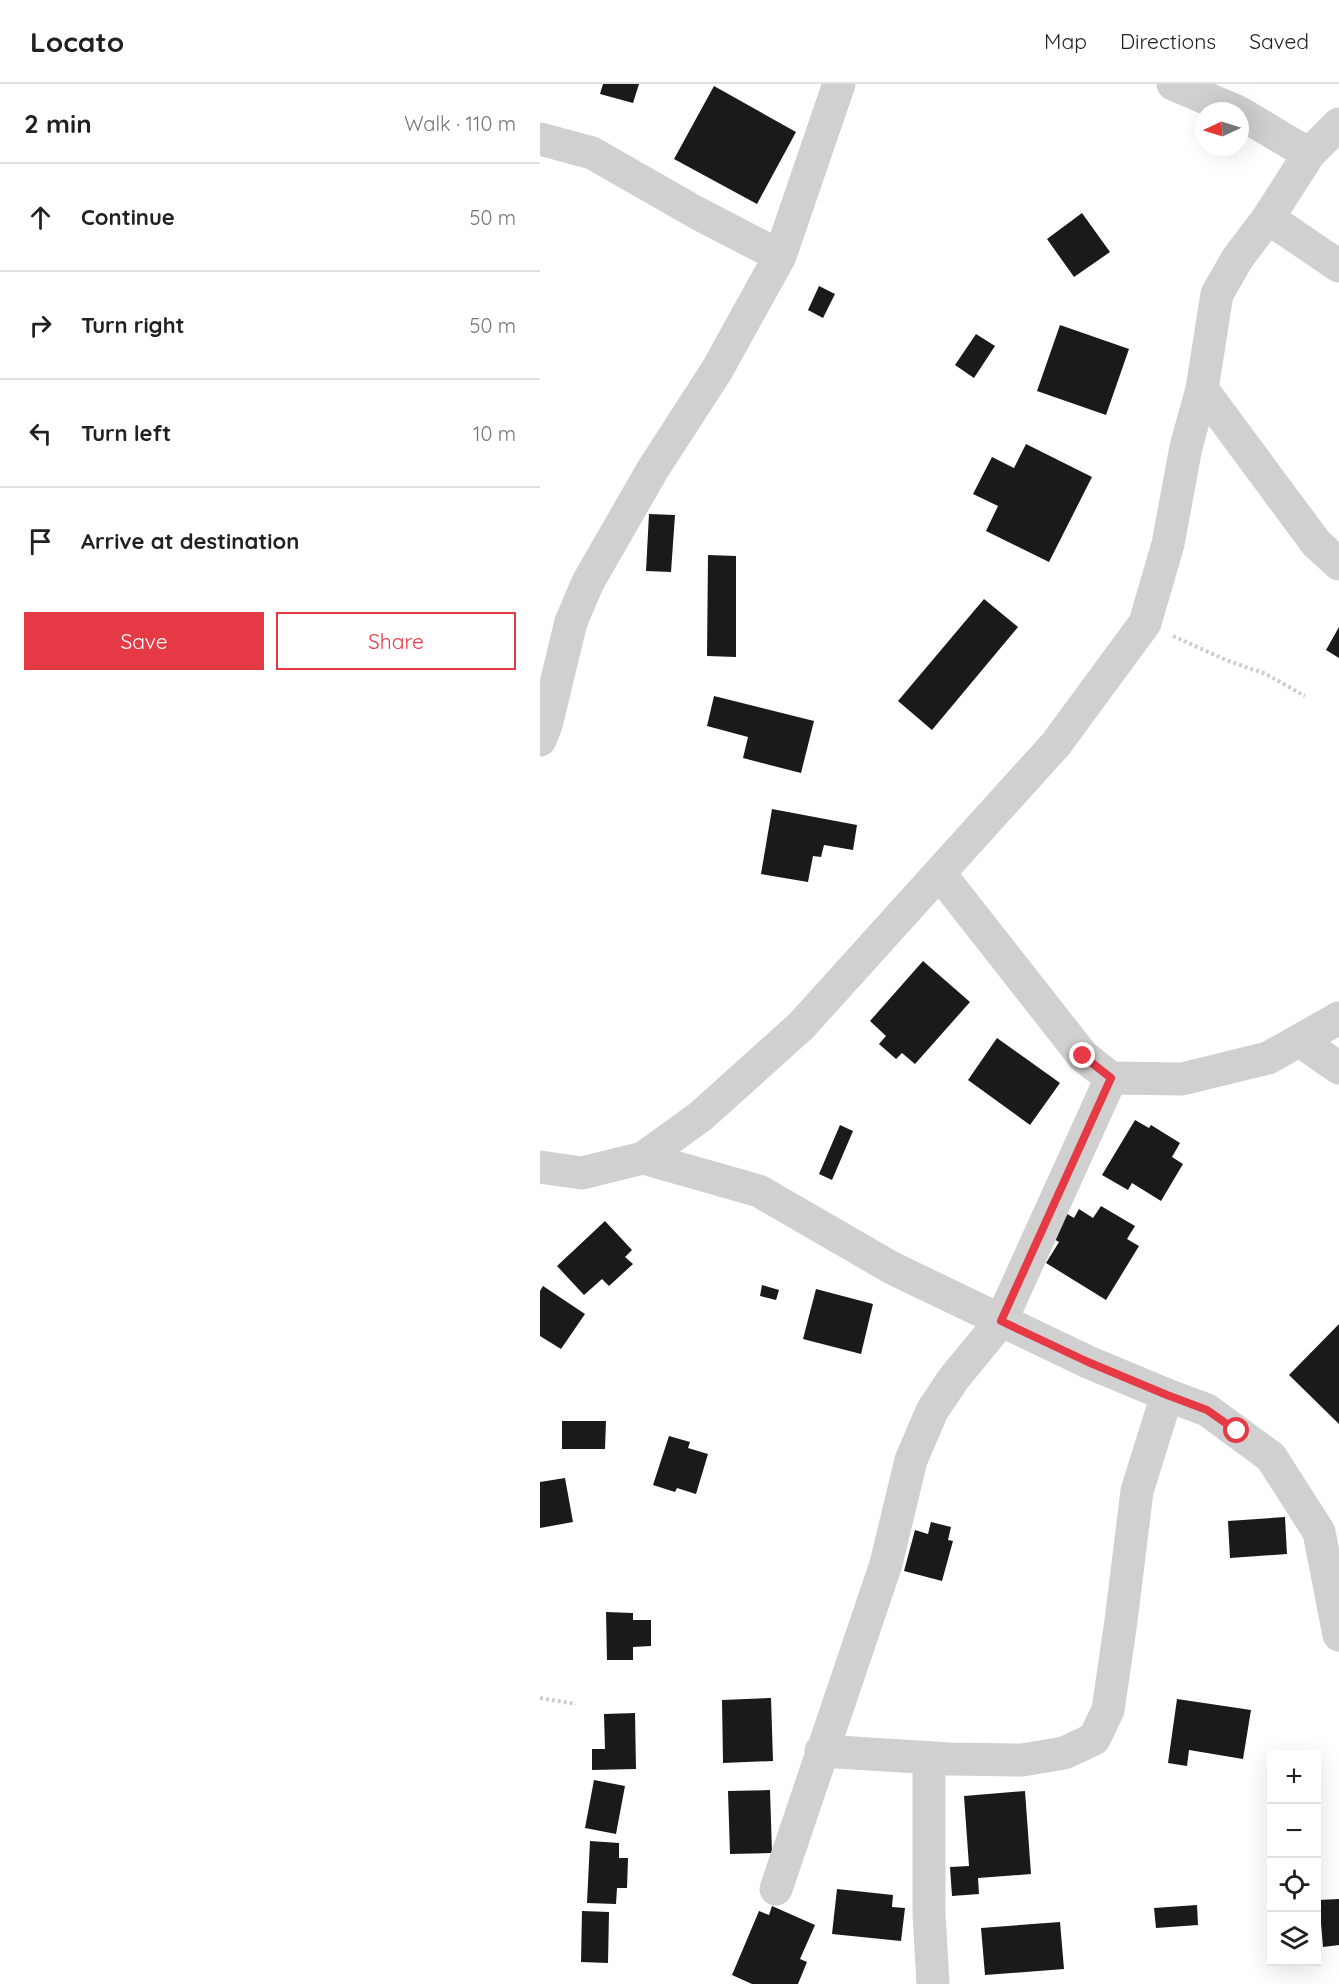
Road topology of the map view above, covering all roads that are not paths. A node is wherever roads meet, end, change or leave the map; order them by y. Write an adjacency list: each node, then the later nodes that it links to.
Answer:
1 (839, 84): 9 (street)
2 (1173, 84): 3 (street)
3 (1215, 102)
4 (1249, 118): 7 (street)
5 (1339, 124): 7 (street)
6 (540, 139): 9 (street)
7 (1309, 154): 8 (street)
8 (1268, 218): 10 (street); 11 (street)
9 (780, 256): 13 (street)
10 (1339, 266)
11 (1202, 389): 12 (street); 14 (street)
12 (1339, 564)
13 (540, 740)
14 (940, 874): 18 (street); 19 (street)
15 (1339, 1018): 16 (street)
16 (1300, 1041): 17 (street); 18 (street)
17 (1339, 1068)
18 (1111, 1078): 21 (street)
19 (643, 1158): 20 (street); 21 (street)
20 (540, 1167)
21 (1001, 1321): 22 (street); 24 (street)
22 (1167, 1395): 23 (street); 25 (street)
23 (1339, 1635)
24 (821, 1751): 25 (street); 26 (street)
25 (929, 1758): 27 (street)
26 (776, 1889)
27 (933, 1984)

